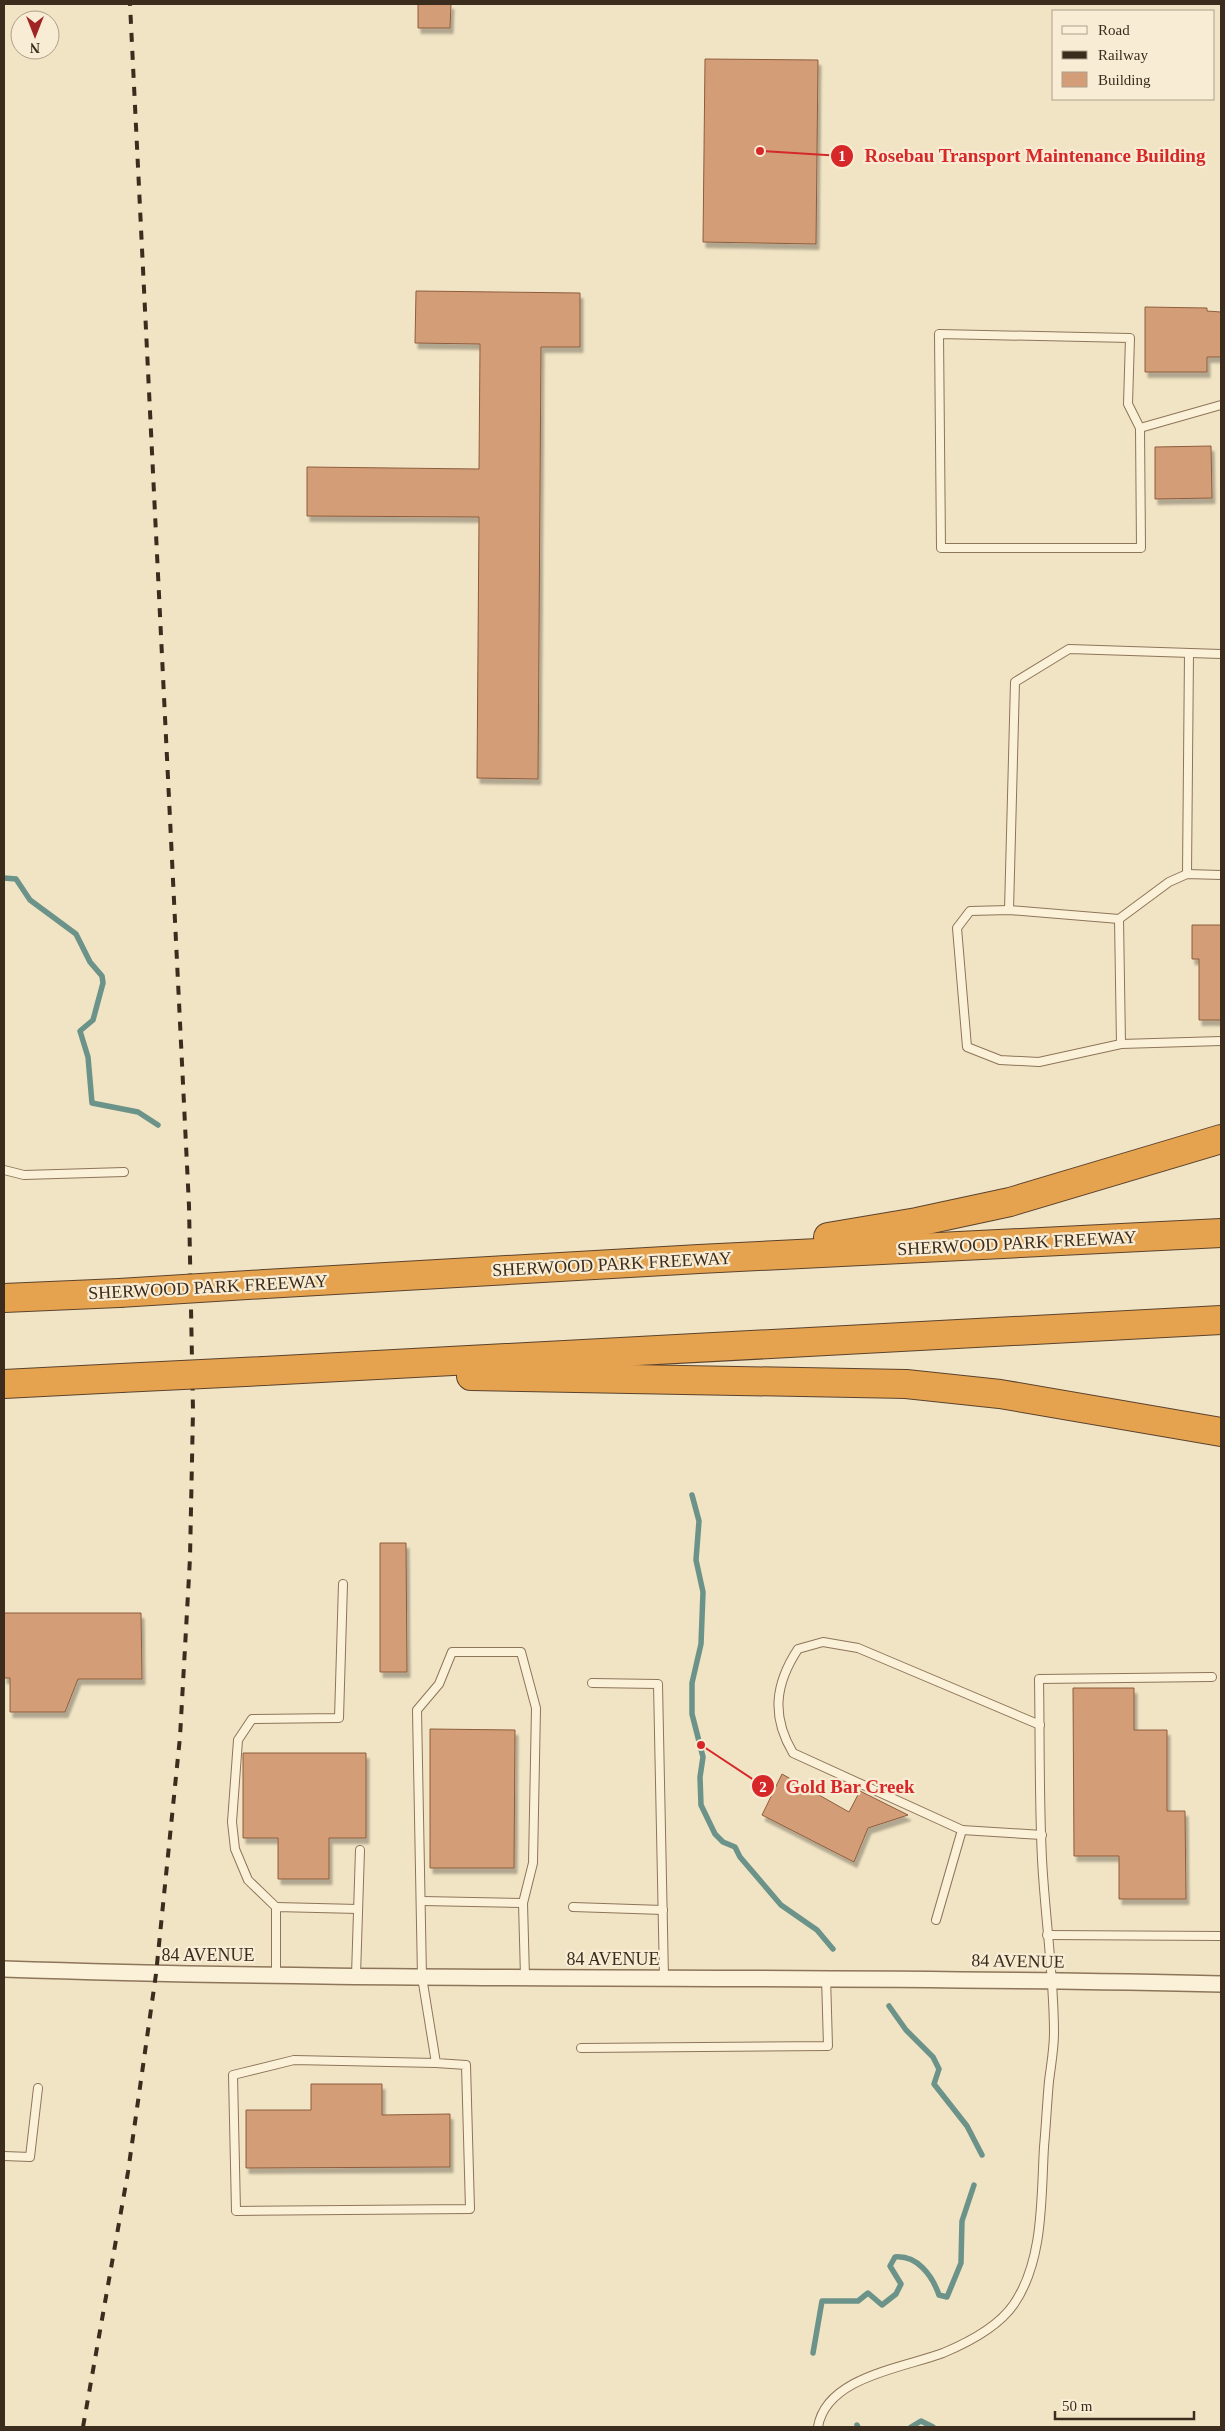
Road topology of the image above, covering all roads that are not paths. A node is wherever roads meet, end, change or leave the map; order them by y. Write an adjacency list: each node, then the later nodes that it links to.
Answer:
1 (1221, 405): 2 (lane)
2 (1140, 428): 2 (lane)
3 (1189, 653): 4 (lane); 5 (lane); 7 (lane)
4 (1221, 654)
5 (1187, 874): 6 (lane); 8 (lane)
6 (1221, 875)
7 (1009, 910): 8 (lane); 10 (lane)
8 (1119, 919): 10 (lane)
9 (1221, 1041): 10 (lane)
10 (1121, 1044)
11 (1221, 1139): 15 (highway)
12 (4, 1170): 13 (lane)
13 (124, 1172)
14 (1221, 1233): 15 (highway, SHERWOOD PARK FREEWAY)
15 (699, 1259): 16 (highway, SHERWOOD PARK FREEWAY, bridge)
16 (4, 1298)
17 (1221, 1320): 18 (highway)
18 (335, 1368): 19 (highway, bridge); 20 (highway)
19 (4, 1384)
20 (1221, 1432)
21 (343, 1584): 30 (lane)
22 (1212, 1677): 24 (lane)
23 (592, 1683): 33 (lane)
24 (1040, 1725): 25 (lane); 26 (lane)
25 (962, 1830): 26 (lane); 34 (lane)
26 (1042, 1835): 35 (lane)
27 (360, 1850): 32 (lane)
28 (422, 1901): 29 (lane); 29 (lane); 40 (lane)
29 (523, 1903): 41 (lane)
30 (276, 1907): 32 (lane); 38 (lane)
31 (573, 1907): 33 (lane)
32 (358, 1909): 39 (lane)
33 (663, 1910): 42 (lane)
34 (936, 1920)
35 (1047, 1934): 36 (lane); 44 (lane)
36 (1221, 1936)
37 (4, 1969): 38 (street, 84 AVENUE)
38 (276, 1974): 39 (street, 84 AVENUE)
39 (356, 1975): 40 (street, 84 AVENUE)
40 (422, 1976): 41 (street, 84 AVENUE); 47 (lane)
41 (525, 1977): 42 (street, 84 AVENUE)
42 (664, 1978): 43 (street, 84 AVENUE)
43 (826, 1978): 44 (street, 84 AVENUE); 46 (lane)
44 (1053, 1980): 45 (street, 84 AVENUE); 50 (lane)
45 (1221, 1984)
46 (581, 2048)
47 (436, 2063): 47 (lane)
48 (38, 2088): 49 (lane)
49 (4, 2156)
50 (818, 2427)

